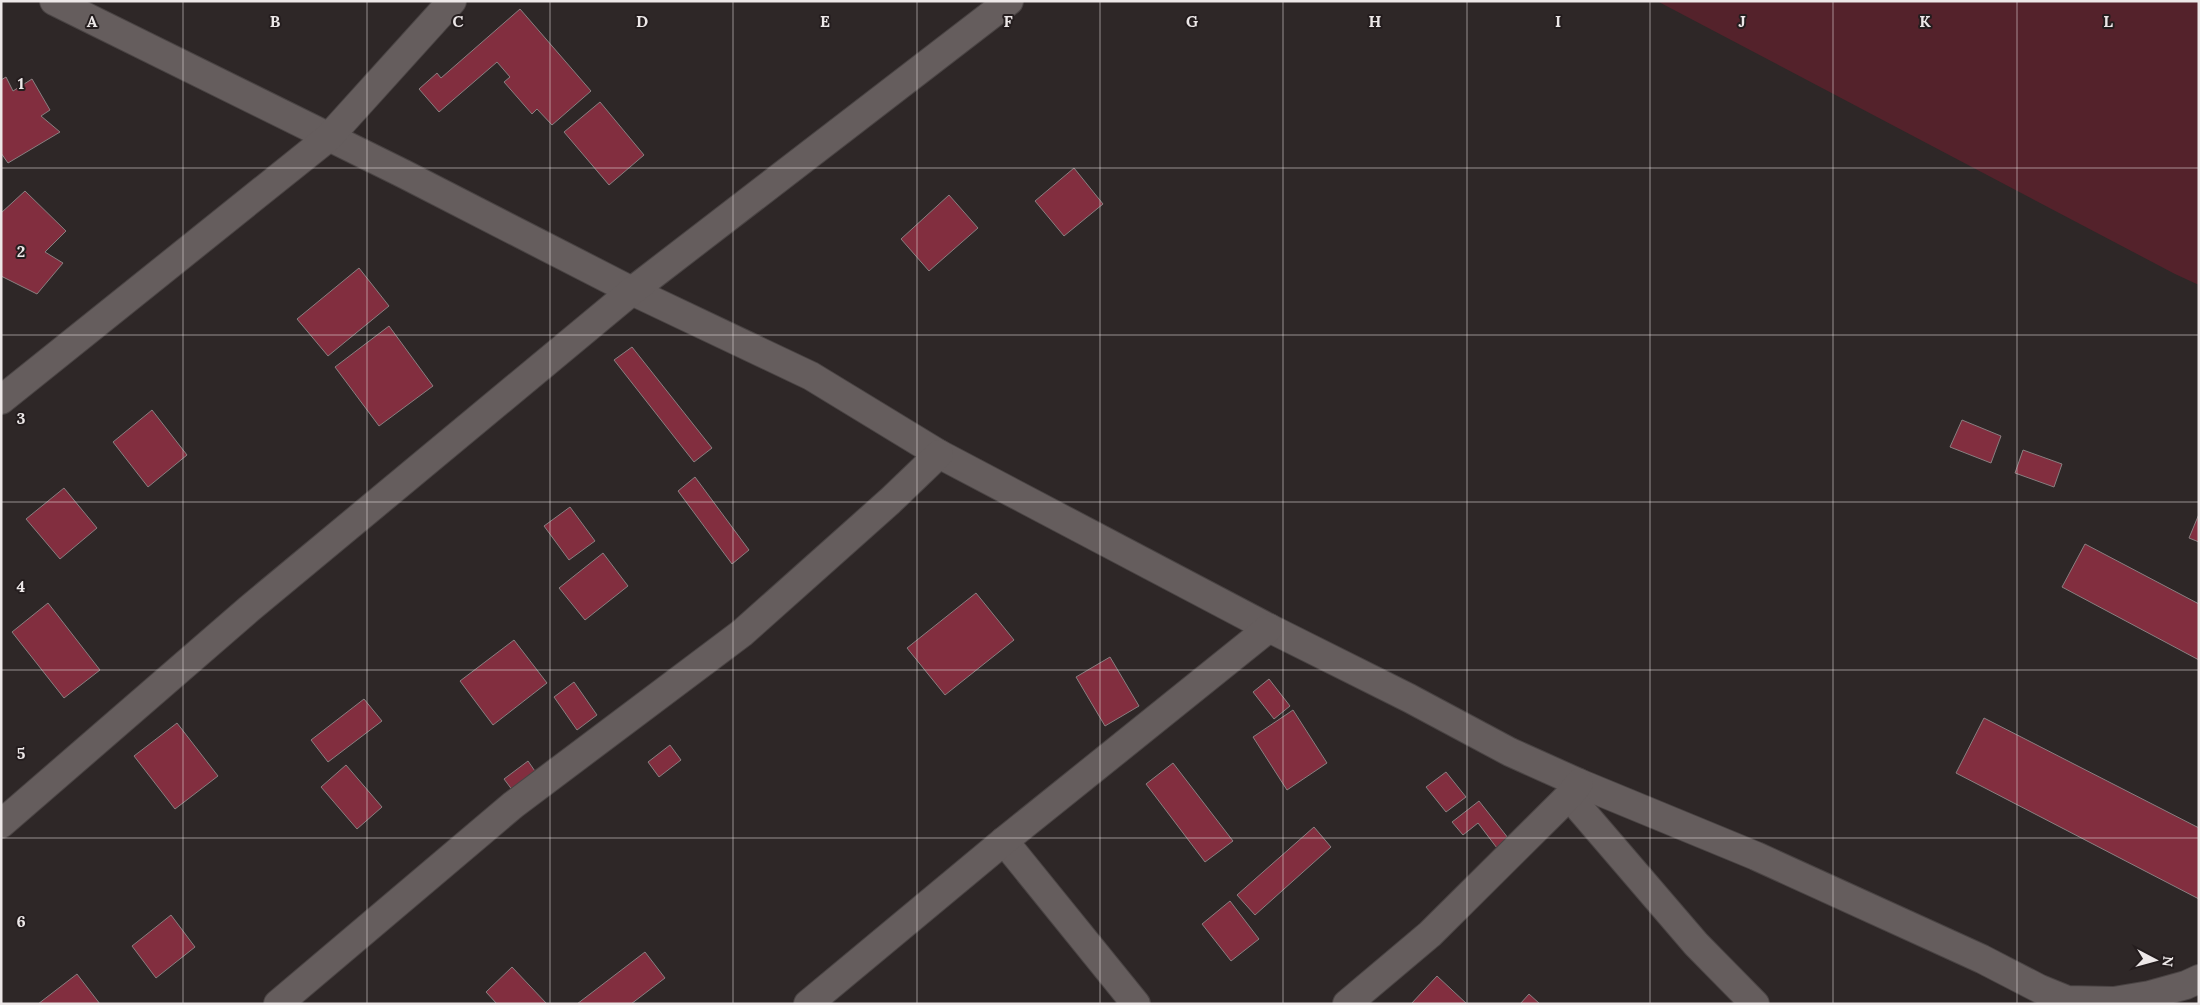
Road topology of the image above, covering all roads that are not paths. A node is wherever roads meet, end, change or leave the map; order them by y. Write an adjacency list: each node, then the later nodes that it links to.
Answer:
1 (452, 1): 4 (street)
2 (1009, 1): 5 (street)
3 (61, 3): 4 (street)
4 (329, 137): 5 (street); 6 (street)
5 (632, 291): 7 (street); 10 (street)
6 (1, 400)
7 (938, 454): 8 (street); 13 (street)
8 (1269, 628): 9 (street); 11 (street)
9 (1574, 790): 12 (street); 16 (street); 17 (street)
10 (1, 824)
11 (1004, 841): 14 (street); 15 (street)
12 (2199, 979)
13 (278, 1004)
14 (808, 1004)
15 (1136, 1004)
16 (1347, 1004)
17 (1755, 1004)

